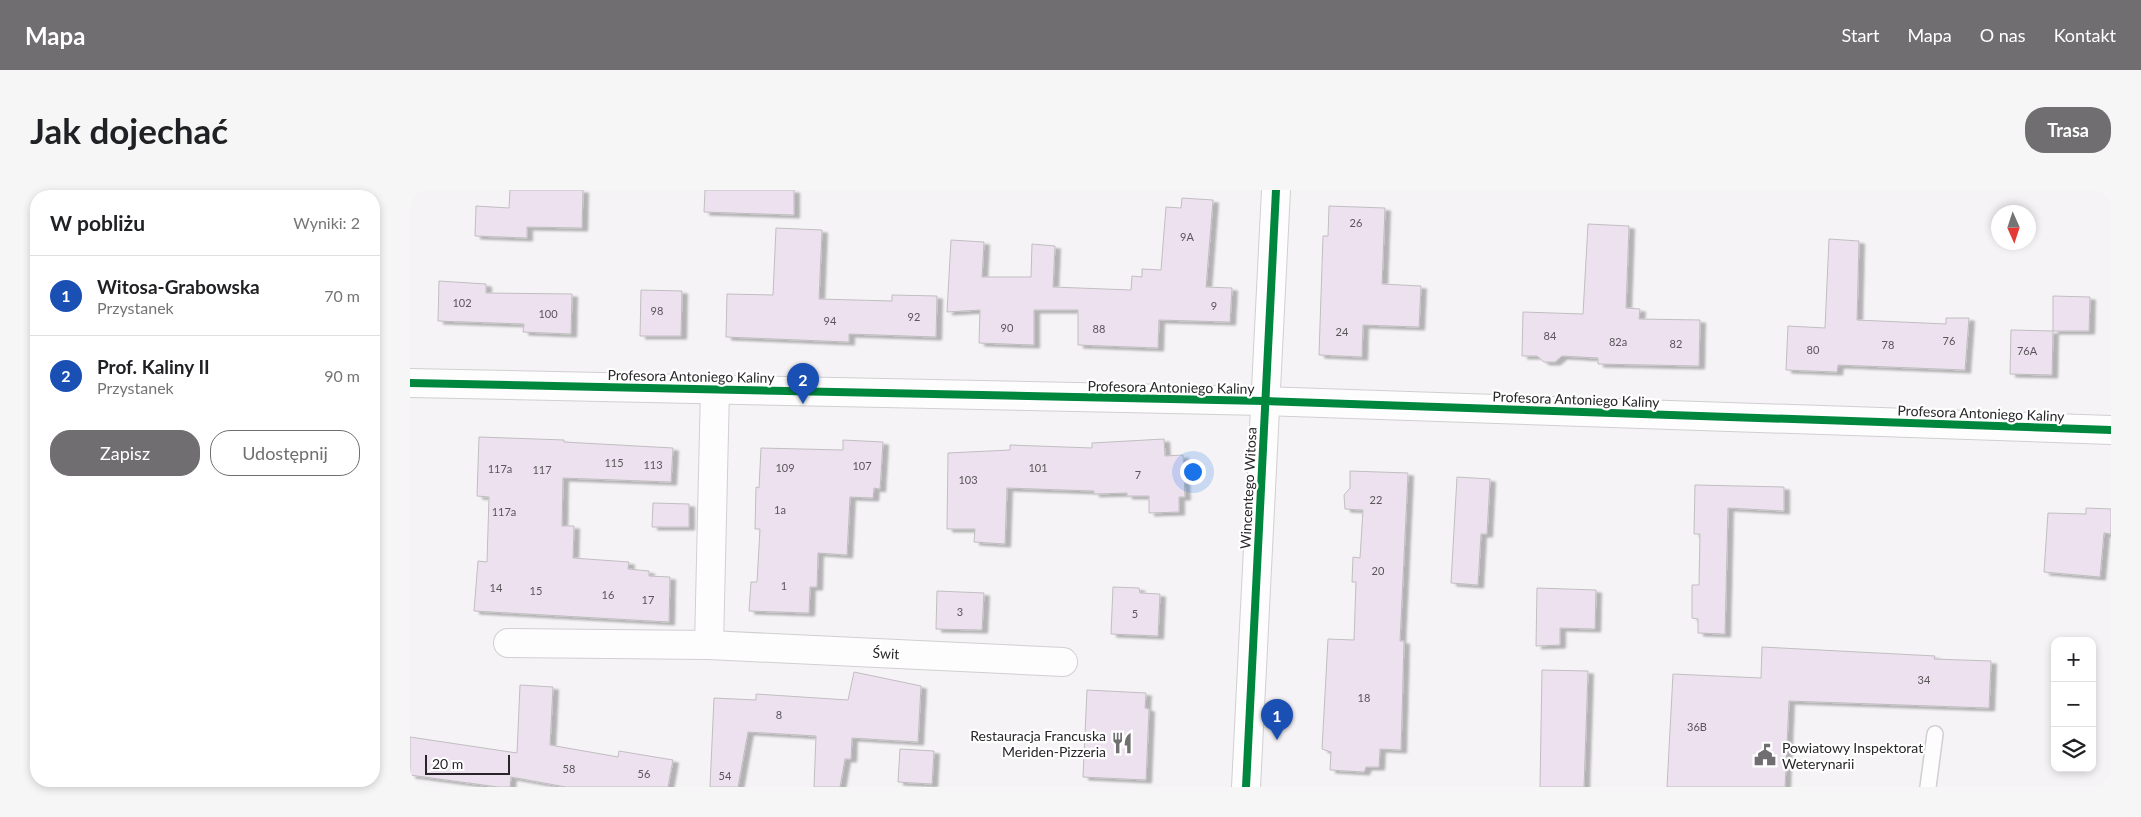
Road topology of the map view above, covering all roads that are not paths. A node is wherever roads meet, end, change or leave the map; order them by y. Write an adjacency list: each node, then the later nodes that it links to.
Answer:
1 (1276, 190): 4 (street, Wincentego Witosa)
2 (410, 383): 3 (street, Profesora Antoniego Kaliny)
3 (715, 389): 4 (street, Profesora Antoniego Kaliny); 7 (street)
4 (1264, 401): 5 (street, Profesora Antoniego Kaliny); 10 (street, Wincentego Witosa)
5 (2111, 430)
6 (508, 643): 7 (street, Świt)
7 (709, 645): 8 (street, Świt)
8 (1064, 662)
9 (1935, 734): 11 (lane)
10 (1246, 787)
11 (1928, 787)

